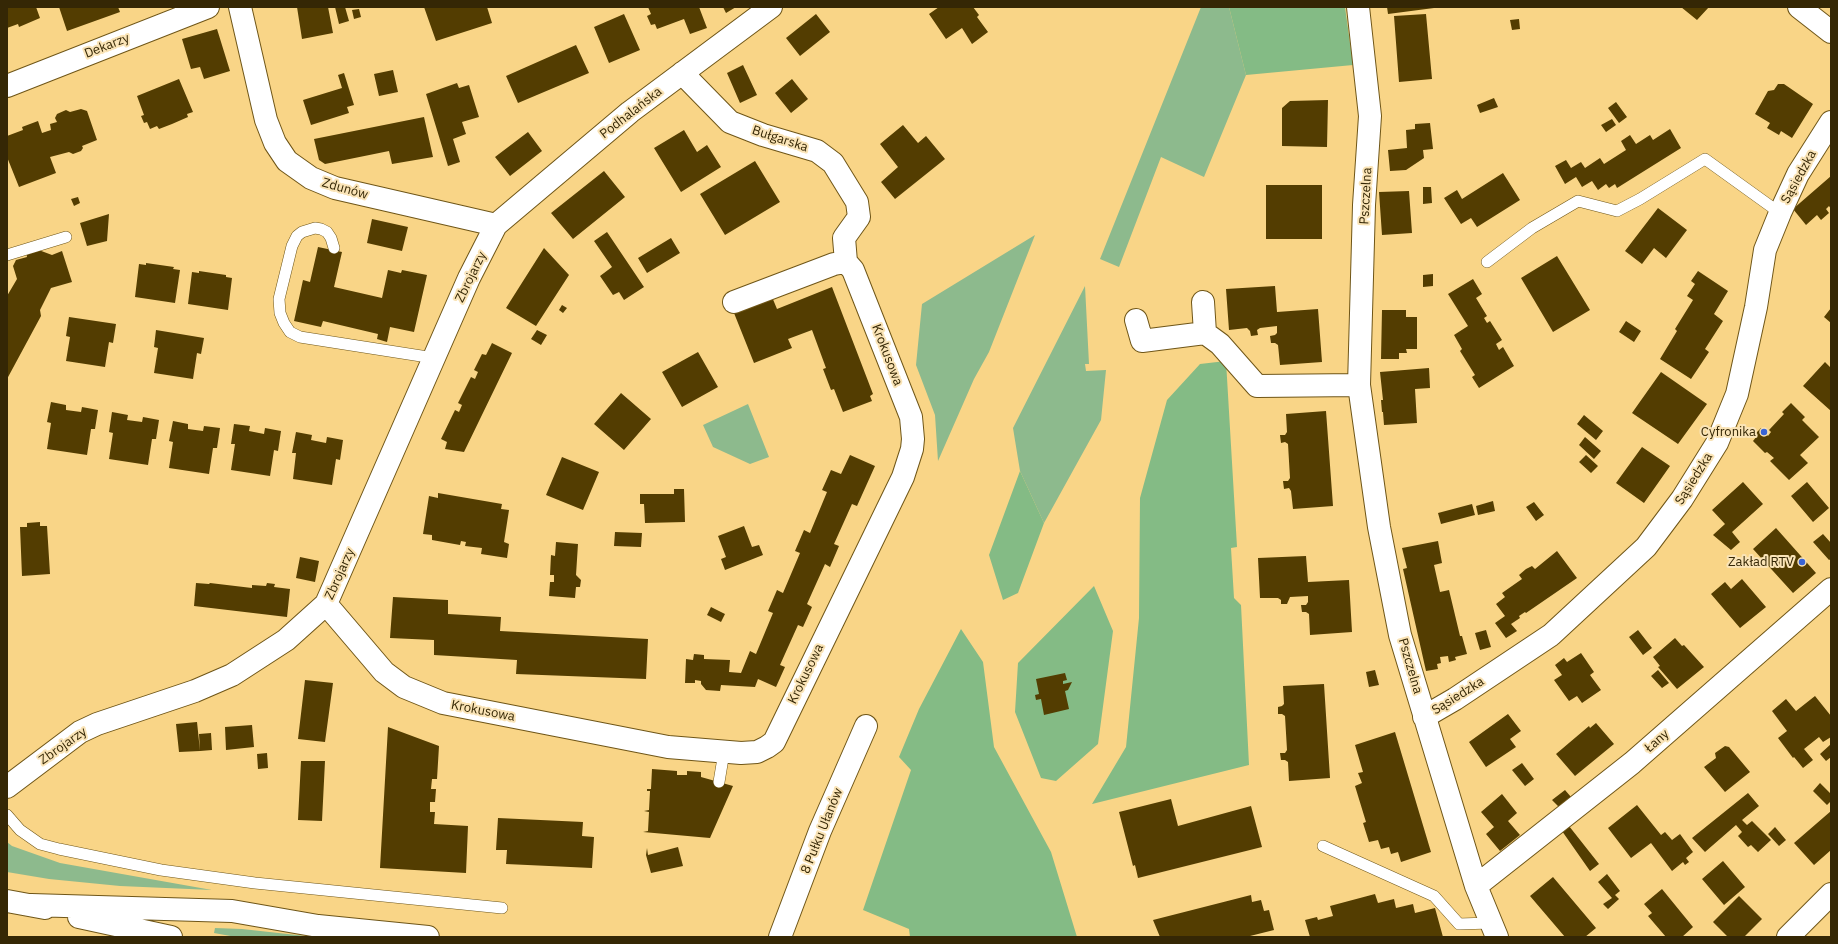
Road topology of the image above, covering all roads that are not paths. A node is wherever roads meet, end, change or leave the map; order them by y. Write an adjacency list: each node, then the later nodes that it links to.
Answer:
1 (208, 7): 8 (street, Dekarzy)
2 (240, 7): 11 (street, Zdunów)
3 (771, 7): 7 (street, Podhalańska)
4 (1358, 7): 22 (street, Pszczelna)
5 (1799, 7): 6 (street)
6 (1831, 32)
7 (682, 73): 11 (street, Podhalańska); 15 (street, Bułgarska)
8 (7, 86)
9 (1831, 122): 10 (street, Sąsiedzka)
10 (1780, 212): 16 (lane); 25 (street, Sąsiedzka)
11 (496, 225): 21 (street, Zbrojarzy)
12 (66, 237): 14 (lane)
13 (334, 248): 21 (lane)
14 (7, 255)
15 (846, 262): 17 (street); 27 (street, Krokusowa)
16 (1487, 262)
17 (734, 302)
18 (1204, 302): 20 (street)
19 (1136, 320): 20 (street)
20 (1205, 333): 22 (street)
21 (434, 358): 24 (street, Zbrojarzy)
22 (1359, 385): 25 (street, Pszczelna)
23 (1831, 589): 32 (street, Łany)
24 (326, 604): 27 (street, Krokusowa); 29 (street, Zbrojarzy)
25 (1424, 717): 32 (street, Pszczelna)
26 (866, 726): 40 (street, 8 Pułku Ułanów)
27 (724, 752): 28 (lane)
28 (718, 782)
29 (7, 788)
30 (7, 815): 36 (lane)
31 (1323, 846): 37 (lane)
32 (1476, 886): 37 (street, Pszczelna)
33 (1831, 894): 41 (street)
34 (7, 901): 35 (street)
35 (31, 905): 38 (street); 39 (street)
36 (502, 908)
37 (1493, 930)
38 (171, 937)
39 (428, 937)
40 (780, 937)
41 (1788, 937)

